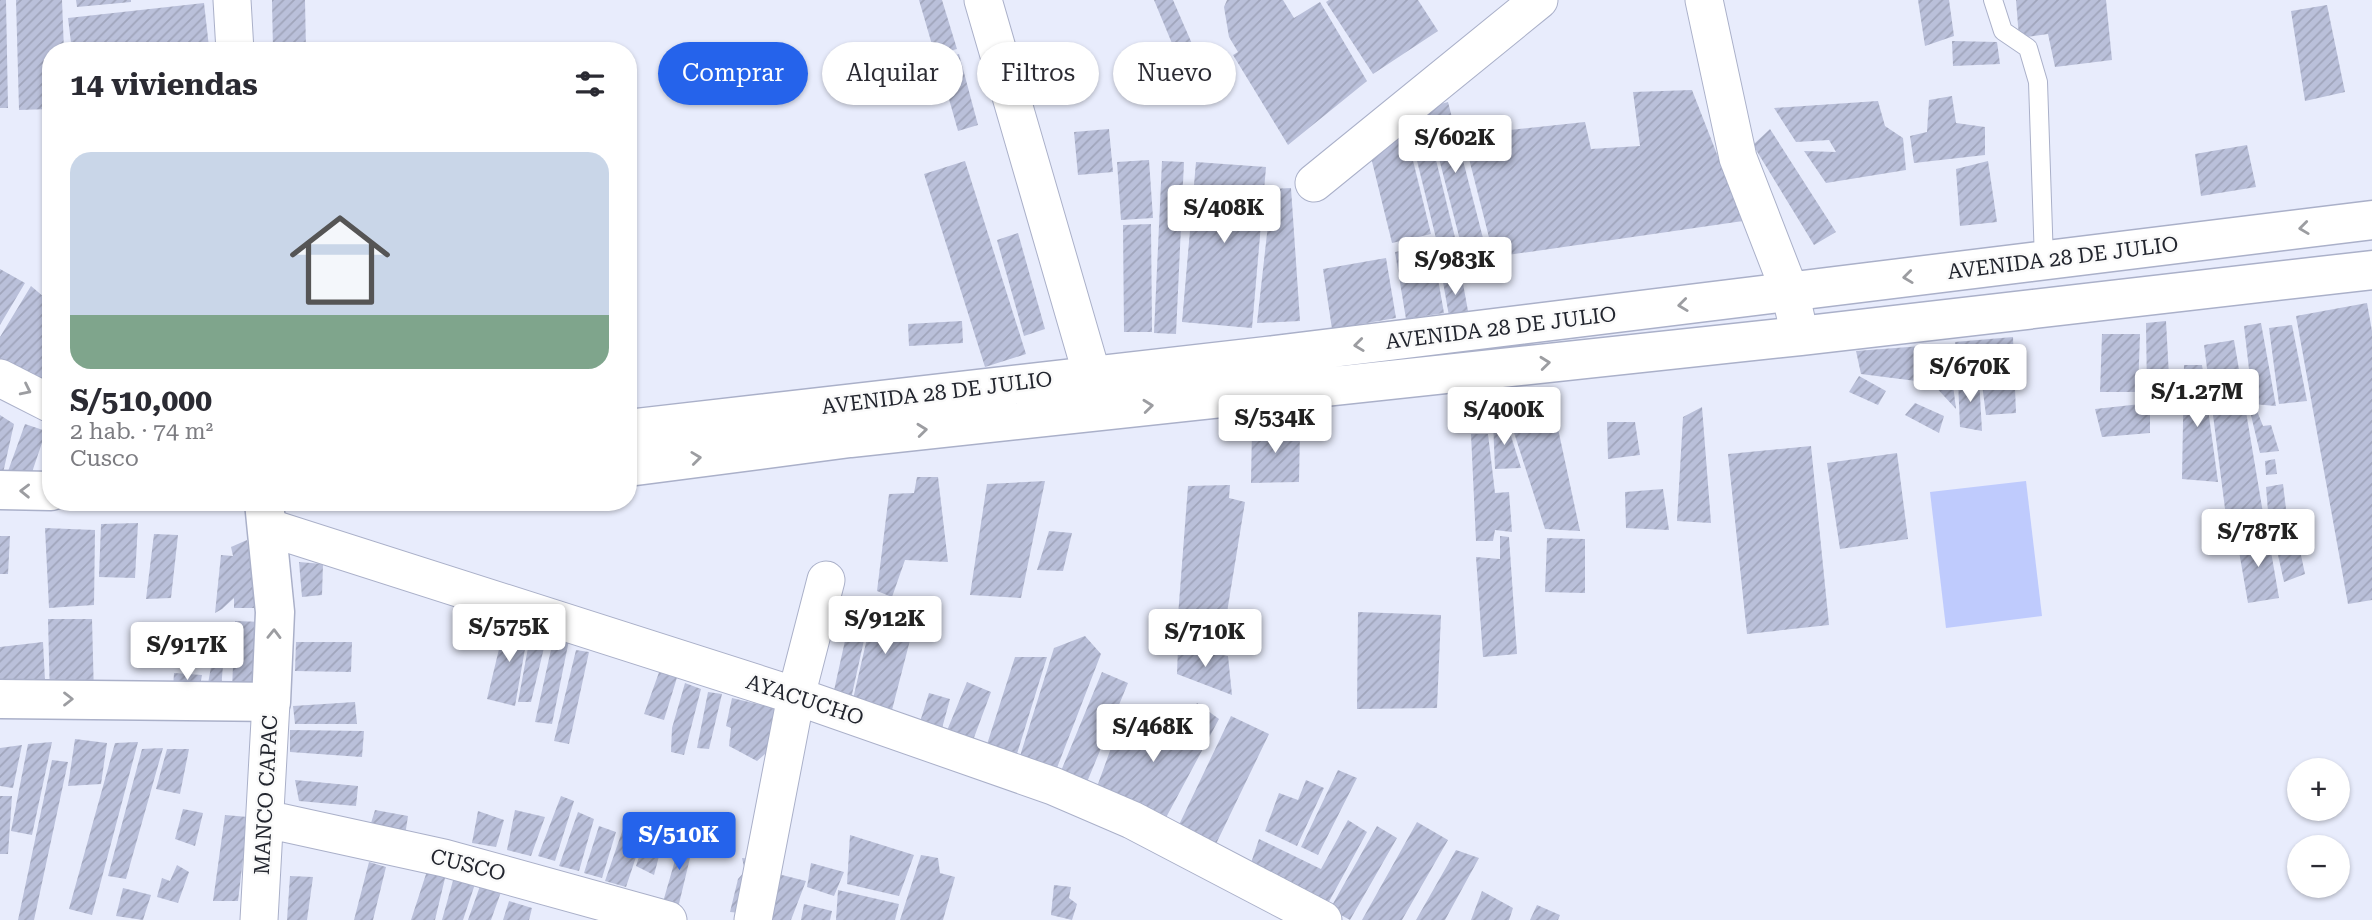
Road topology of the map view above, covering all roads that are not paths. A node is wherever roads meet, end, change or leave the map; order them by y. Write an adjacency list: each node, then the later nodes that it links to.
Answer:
1 (232, 0): 6 (street)
2 (983, 0): 13 (street)
3 (1539, 0): 7 (street)
4 (1704, 0): 11 (street)
5 (1993, 0): 9 (lane)
6 (234, 42)
7 (1314, 183)
8 (2372, 220): 9 (street, AVENIDA 28 DE JULIO, one-way to 9)
9 (2044, 261): 11 (street, AVENIDA 28 DE JULIO, one-way to 11)
10 (2372, 270): 12 (street, AVENIDA 28 DE JULIO)
11 (1790, 292): 12 (street); 14 (street, AVENIDA 28 DE JULIO, one-way to 14)
12 (1800, 336): 14 (street, AVENIDA 28 DE JULIO, one-way to 12)
13 (1092, 375): 14 (street, AVENIDA 28 DE JULIO); 17 (street, AVENIDA 28 DE JULIO)
14 (1270, 375): 17 (street, AVENIDA 28 DE JULIO, one-way to 14)
15 (0, 378): 16 (street, one-way to 16)
16 (42, 399)
17 (849, 421): 18 (street, AVENIDA 28 DE JULIO); 19 (street, AVENIDA 28 DE JULIO, one-way to 17)
18 (637, 429)
19 (637, 465)
20 (0, 490): 21 (street, one-way to 20)
21 (42, 491)
22 (266, 515): 24 (street, AYACUCHO); 26 (street, MANCO CAPAC, one-way to 22)
23 (827, 580): 24 (street)
24 (796, 696): 30 (street); 31 (street, AYACUCHO)
25 (0, 699): 26 (street, one-way to 26)
26 (271, 702): 27 (street, MANCO CAPAC)
27 (266, 819): 28 (street, MANCO CAPAC); 29 (street, CUSCO)
28 (259, 920)
29 (668, 920)
30 (752, 920)
31 (1323, 920)

